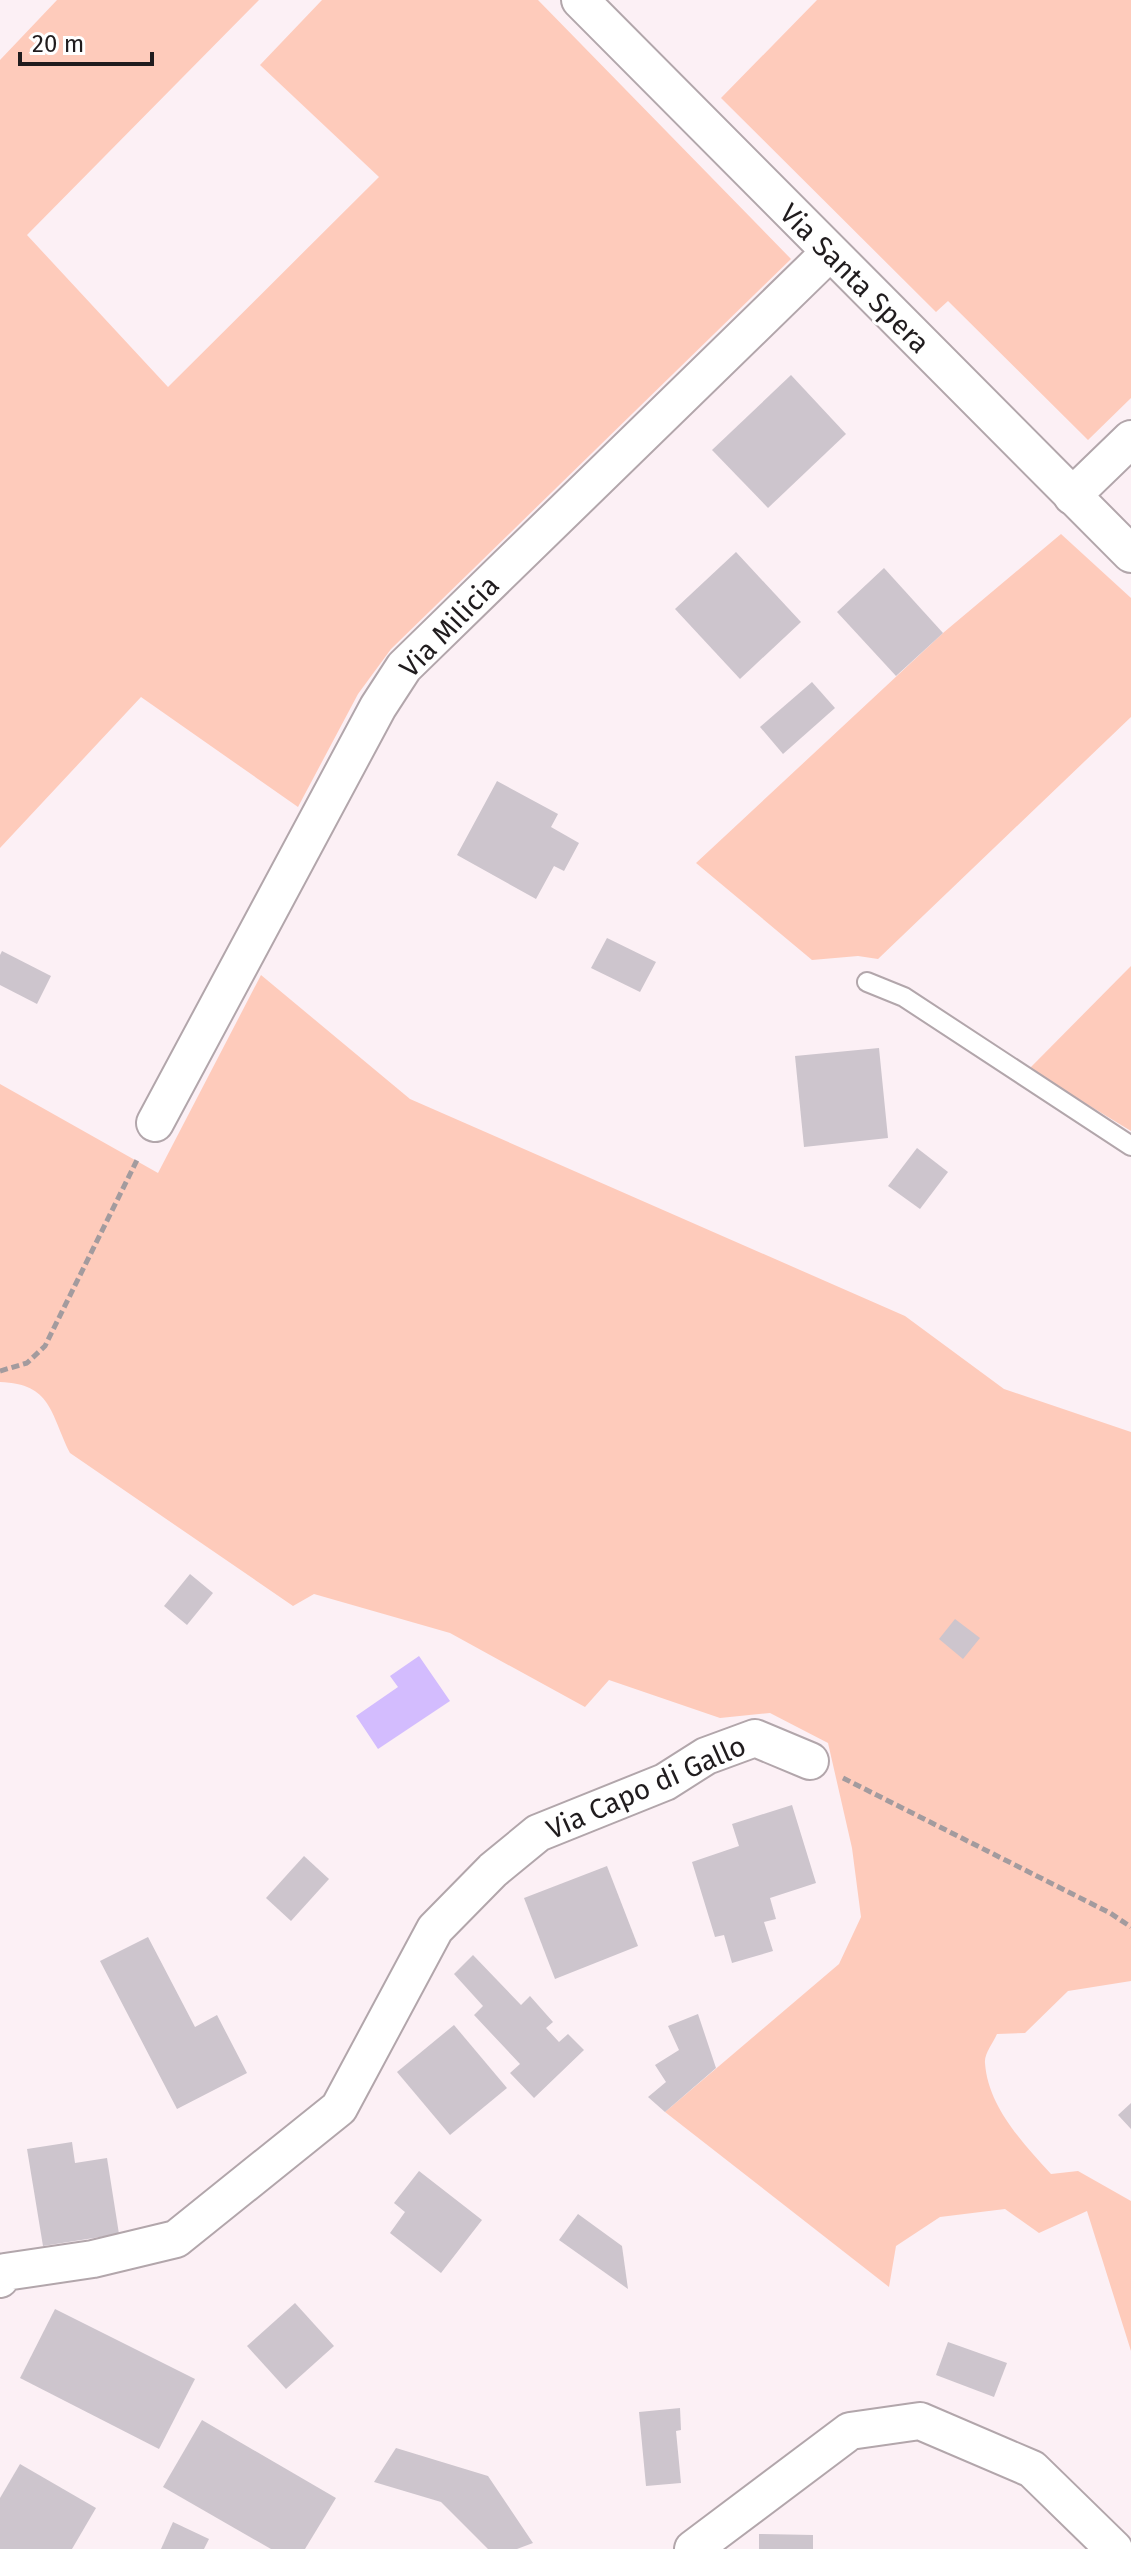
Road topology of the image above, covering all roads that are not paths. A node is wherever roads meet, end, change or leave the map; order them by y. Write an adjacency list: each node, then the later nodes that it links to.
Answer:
1 (580, 0): 2 (street, Via Santa Spera)
2 (829, 253): 4 (street, Via Santa Spera); 7 (street, Via Milicia)
3 (1131, 439): 4 (street)
4 (1072, 496): 5 (street, Via Santa Spera)
5 (1131, 554)
6 (867, 982): 8 (lane)
7 (155, 1123)
8 (1131, 1146)
9 (810, 1761): 10 (street, Via Capo di Gallo)
10 (2, 2272)
11 (693, 2549): 12 (street)
12 (1114, 2549)

